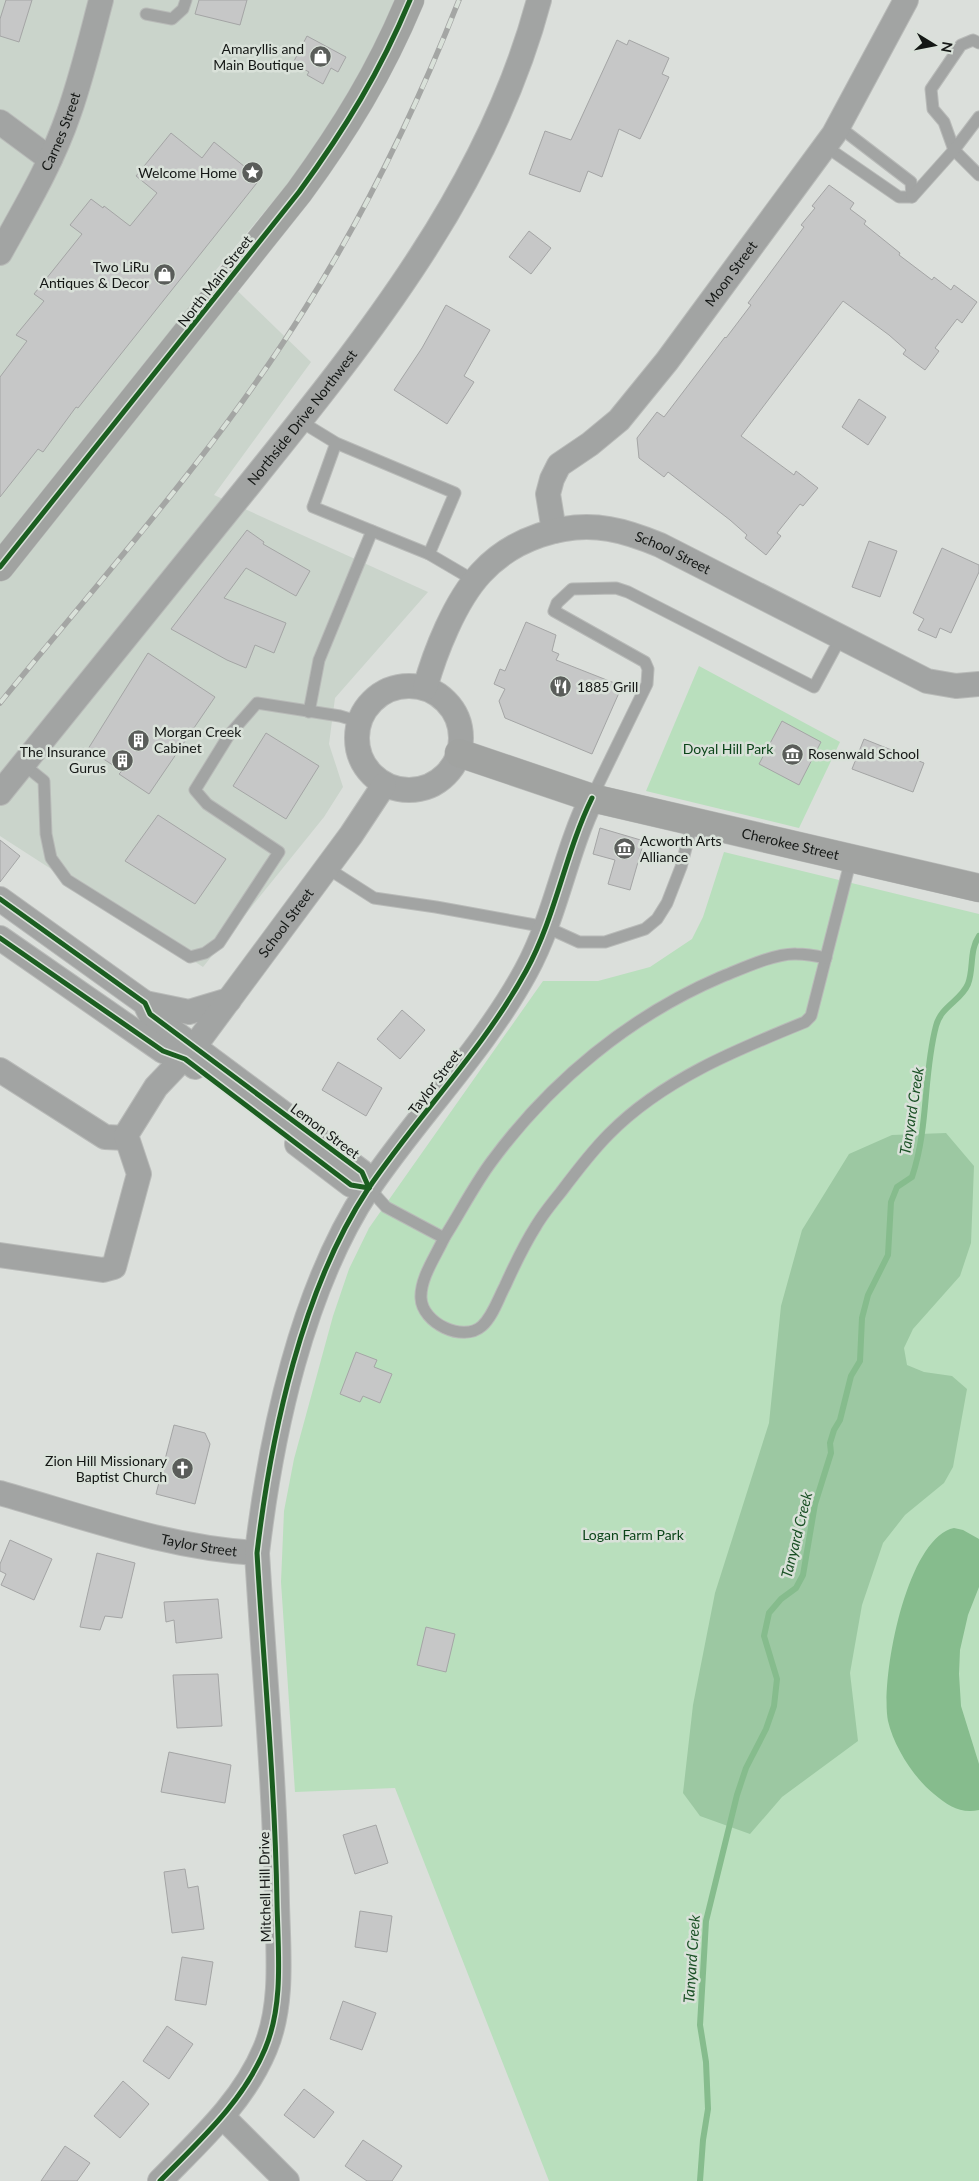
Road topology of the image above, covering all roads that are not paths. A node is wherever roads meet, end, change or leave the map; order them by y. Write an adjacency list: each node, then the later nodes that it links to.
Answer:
1 (101, 0): 13 (street, Carnes Street)
2 (186, 0): 6 (lane)
3 (410, 0): 22 (main road, North Main Street)
4 (539, 0): 17 (street, Northside Drive Northwest)
5 (906, 0): 10 (street, Moon Street)
6 (146, 14)
7 (979, 43): 12 (lane)
8 (979, 117): 12 (lane)
9 (0, 122): 13 (street)
10 (838, 126): 11 (street, Moon Street); 15 (lane)
11 (825, 146): 15 (lane); 19 (street, Moon Street)
12 (954, 150): 14 (lane); 15 (lane)
13 (50, 159): 16 (street, Carnes Street)
14 (979, 175)
15 (912, 197)
16 (0, 253)
17 (300, 421): 18 (lane); 30 (street, Northside Drive Northwest)
18 (336, 443): 20 (lane); 21 (lane)
19 (554, 530): 23 (street, School Street); 24 (street, School Street)
20 (372, 532): 21 (lane); 27 (lane)
21 (429, 554): 23 (lane)
22 (3, 558)
23 (476, 580): 26 (street, School Street)
24 (841, 637): 25 (street, School Street); 33 (lane)
25 (979, 684)
26 (425, 688): 28 (street); 29 (street)
27 (309, 712): 28 (lane); 30 (lane)
28 (360, 722): 31 (street)
29 (460, 753): 31 (street); 33 (main road, Cherokee Street)
30 (23, 764): 32 (street, Northside Drive Northwest)
31 (384, 785): 36 (street, School Street)
32 (0, 793)
33 (592, 798): 34 (main road, Cherokee Street); 39 (street, Taylor Street)
34 (693, 821): 35 (main road, Cherokee Street); 39 (lane)
35 (852, 859): 37 (main road, Cherokee Street); 41 (lane)
36 (327, 868): 39 (lane); 42 (street, School Street)
37 (979, 888)
38 (0, 899): 43 (street, Lemon Street)
39 (546, 928): 47 (street, Taylor Street)
40 (0, 938): 44 (street, Lemon Street)
41 (826, 958): 48 (lane); 48 (lane)
42 (229, 1000): 43 (street); 44 (street, School Street)
43 (145, 1003): 44 (street, Lemon Street)
44 (189, 1053): 46 (street, School Street); 47 (street, Lemon Street)
45 (0, 1070): 46 (street)
46 (126, 1138): 49 (street)
47 (369, 1188): 48 (lane); 51 (street, Taylor Street)
48 (444, 1238)
49 (0, 1256)
50 (0, 1493): 51 (street, Taylor Street)
51 (257, 1553): 52 (street, Mitchell Hill Drive)
52 (223, 2117): 53 (street, Mitchell Hill Drive); 54 (street)
53 (160, 2181)
54 (287, 2181)

